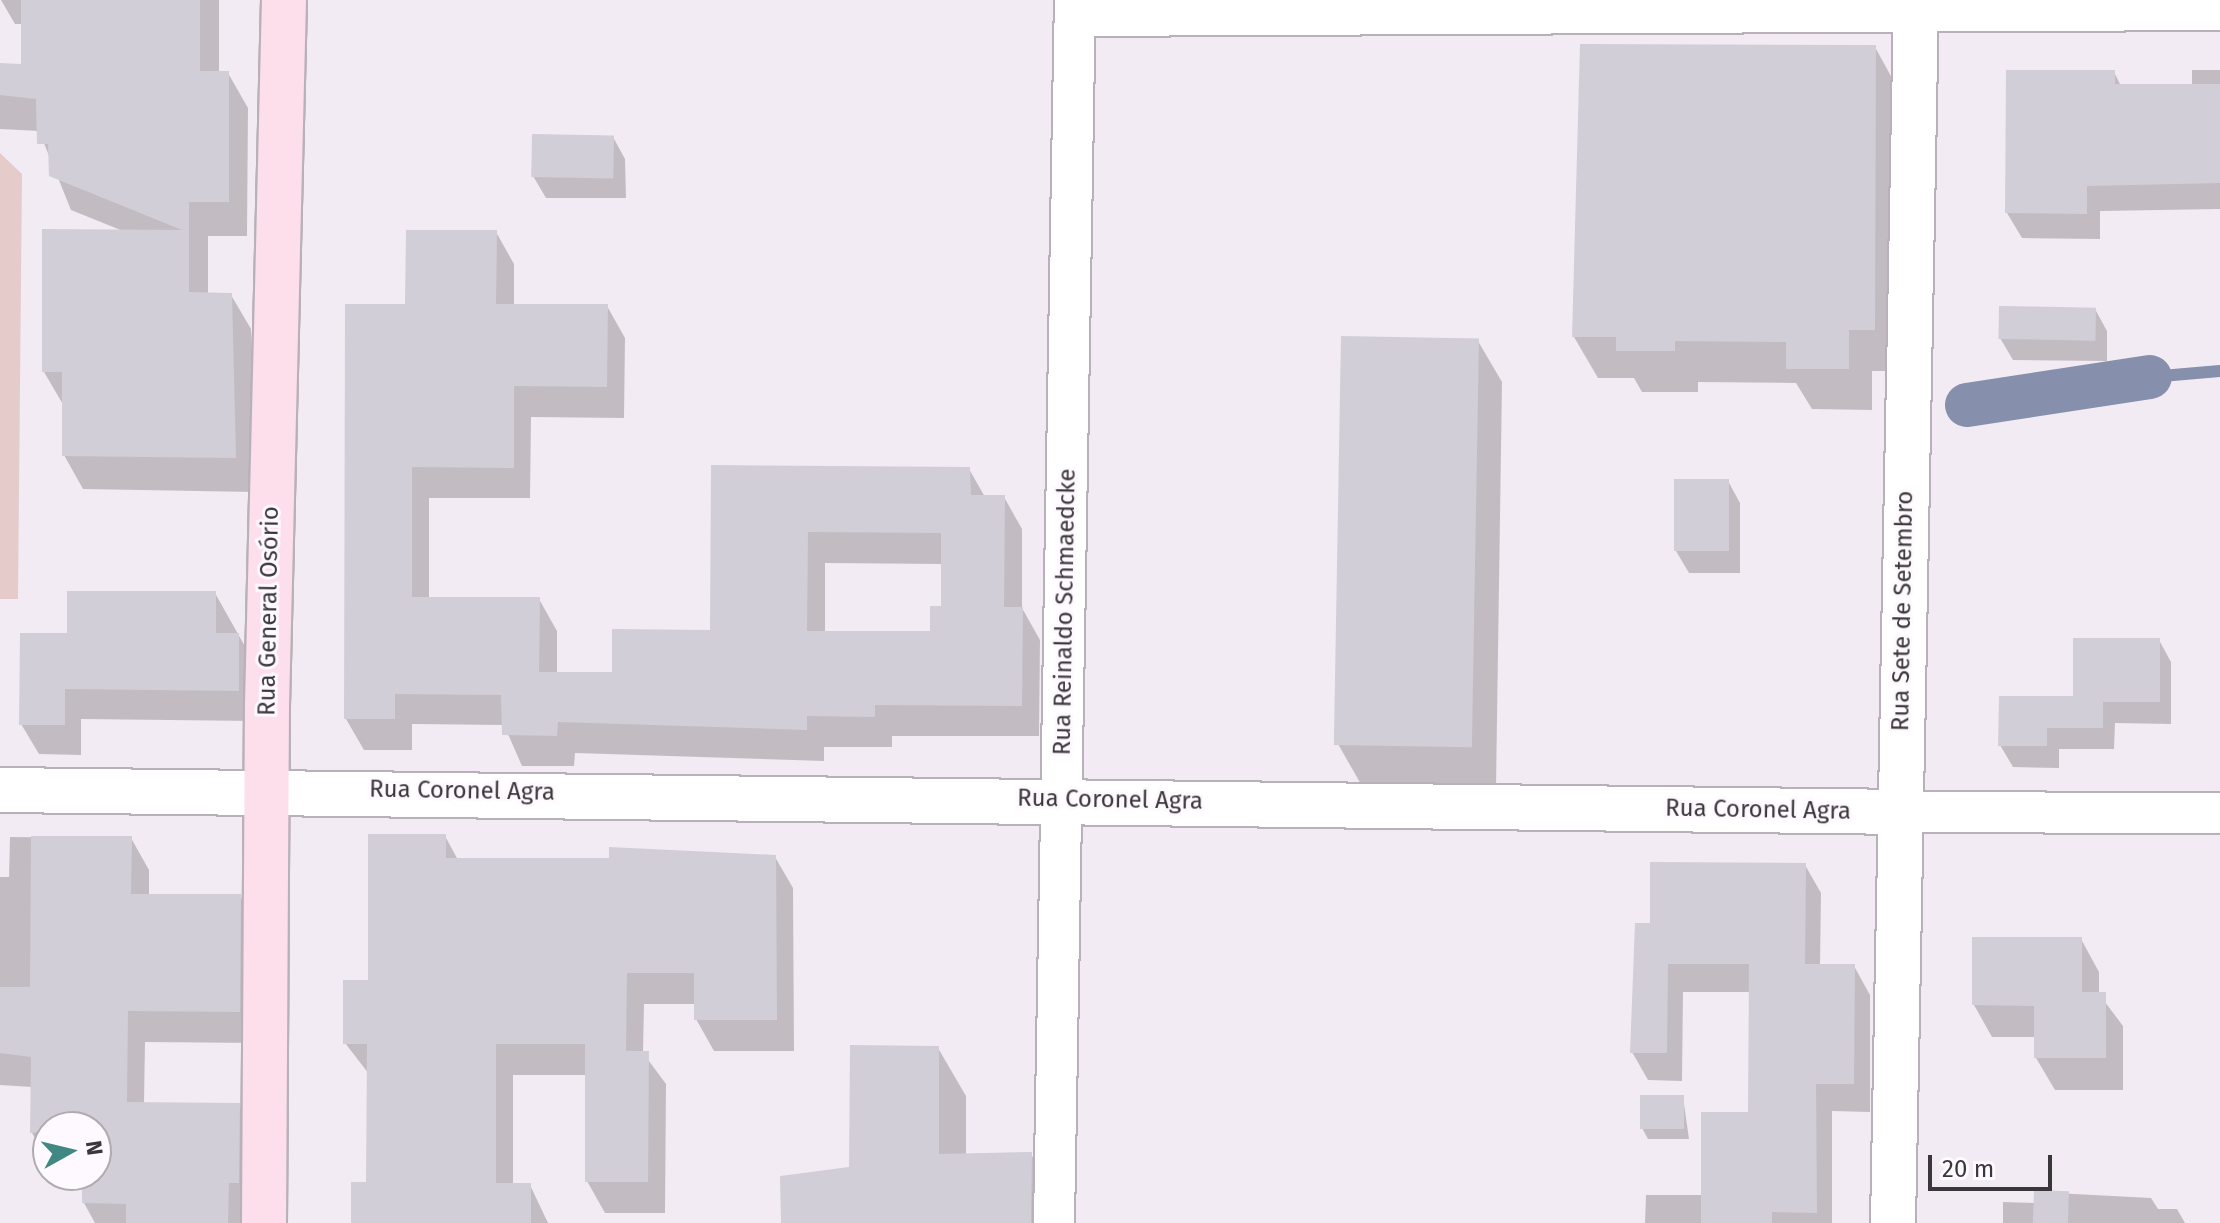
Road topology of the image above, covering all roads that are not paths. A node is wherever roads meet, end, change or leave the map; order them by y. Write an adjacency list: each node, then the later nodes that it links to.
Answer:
1 (284, 0): 5 (main road, Rua General Osório)
2 (1916, 3): 3 (street); 4 (street); 8 (street, Rua Sete de Setembro)
3 (1075, 8): 7 (street, Rua Reinaldo Schmaedcke)
4 (2220, 10)
5 (266, 788): 6 (street, Rua Coronel Agra); 7 (street, Rua Coronel Agra); 10 (main road, Rua General Osório)
6 (0, 790)
7 (1062, 799): 8 (street, Rua Coronel Agra); 11 (street, Rua Reinaldo Schmaedcke)
8 (1899, 812): 9 (street, Rua Coronel Agra); 12 (street, Rua Sete de Setembro)
9 (2220, 813)
10 (264, 1223)
11 (1054, 1223)
12 (1893, 1223)

